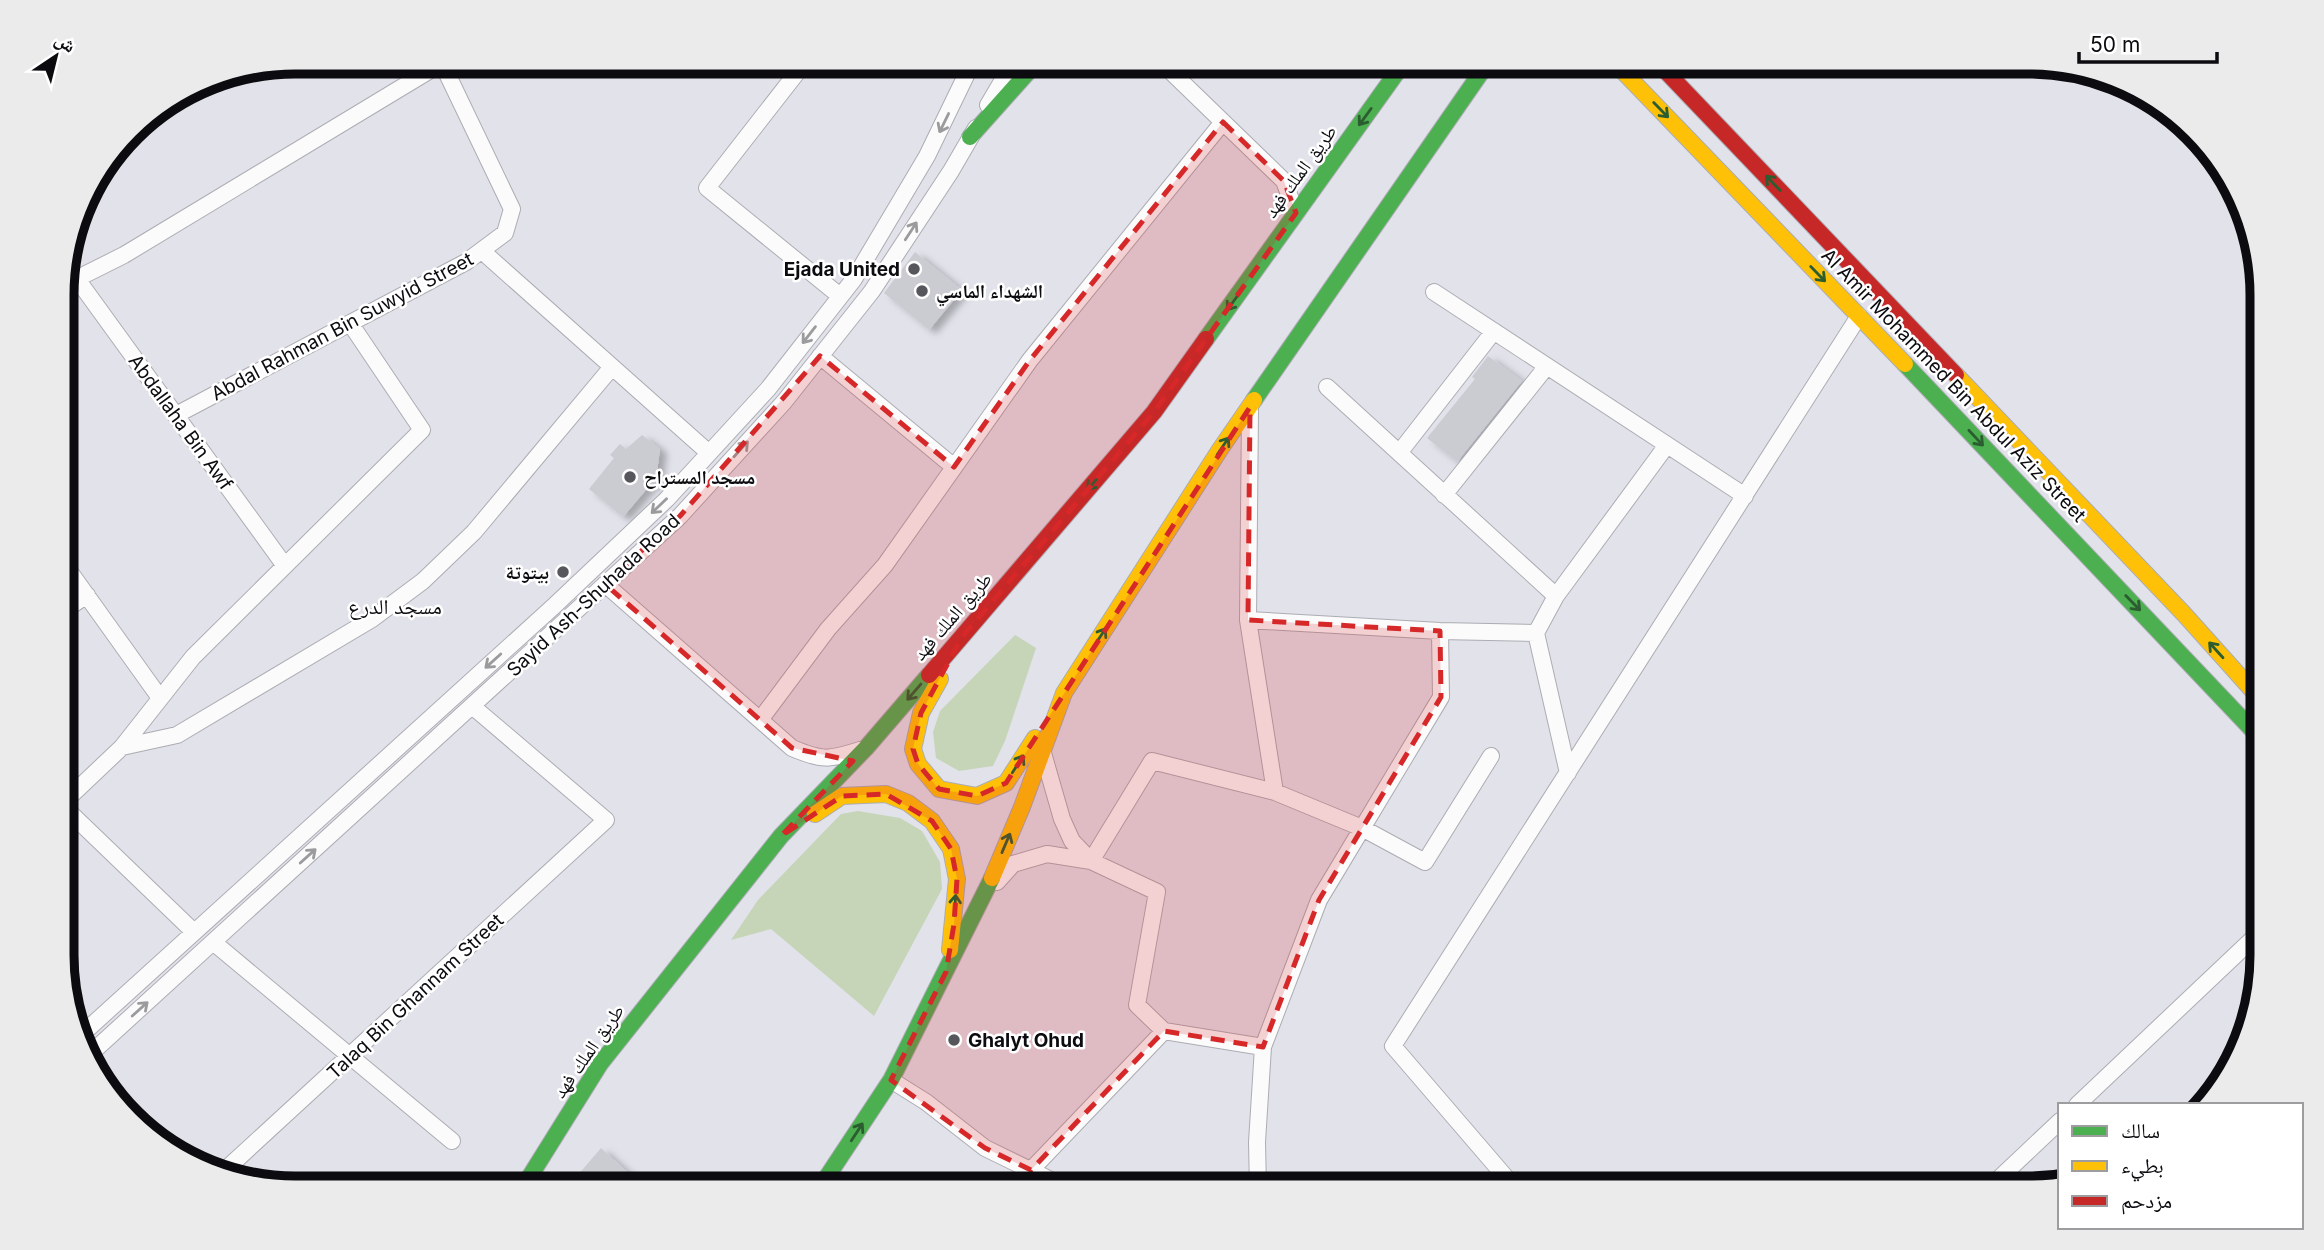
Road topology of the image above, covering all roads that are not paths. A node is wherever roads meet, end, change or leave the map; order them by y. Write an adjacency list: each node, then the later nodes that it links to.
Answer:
1 (422, 74): 16 (street)
2 (448, 74): 15 (street, Abdal Rahman Bin Suwyid Street)
3 (796, 74): 19 (street)
4 (967, 74): 19 (street, Sayid Ash-Shuhada Road, one-way to 19)
5 (1006, 74): 13 (street, Sayid Ash-Shuhada Road)
6 (1026, 74): 13 (main road)
7 (1173, 74): 12 (street)
8 (1396, 74): 14 (main road, طريق الملك فهد, one-way to 14)
9 (1480, 74): 27 (main road)
10 (1626, 74): 20 (main road, Al Amir Mohammed Bin Abdul Aziz Street, one-way to 20)
11 (1668, 74): 45 (main road, Al Amir Mohammed Bin Abdul Aziz Street, one-way to 11)
12 (1223, 122): 14 (street); 32 (street)
13 (970, 137): 23 (street, Sayid Ash-Shuhada Road, one-way to 13)
14 (1296, 213): 44 (main road, طريق الملك فهد, one-way to 44)
15 (482, 251): 21 (street, Abdal Rahman Bin Suwyid Street); 25 (street)
16 (77, 279): 17 (street); 28 (street, Abdallaha Bin Awf)
17 (74, 280)
18 (1434, 292): 22 (street)
19 (840, 296): 30 (street, Sayid Ash-Shuhada Road, one-way to 30)
20 (1859, 316): 34 (street); 50 (main road, Al Amir Mohammed Bin Abdul Aziz Street, one-way to 50)
21 (350, 323): 28 (street, Abdal Rahman Bin Suwyid Street); 35 (street)
22 (1494, 331): 24 (street); 31 (street)
23 (820, 356): 32 (street); 37 (street, Sayid Ash-Shuhada Road, one-way to 23)
24 (1547, 366): 29 (street); 33 (street)
25 (612, 367): 30 (street); 51 (street)
26 (1328, 387): 31 (street)
27 (1250, 407): 41 (street); 46 (main road, one-way to 27)
28 (176, 415): 35 (street, Abdallaha Bin Awf)
29 (1667, 445): 34 (street); 39 (street)
30 (709, 453): 63 (street, Sayid Ash-Shuhada Road, one-way to 63)
31 (1399, 453): 33 (street)
32 (954, 467): 49 (street)
33 (1444, 495): 39 (street)
34 (1745, 496): 55 (street)
35 (285, 566): 47 (street)
36 (74, 577): 38 (street)
37 (605, 584): 48 (street, Sayid Ash-Shuhada Road); 49 (street)
38 (87, 595): 40 (street); 47 (street)
39 (1556, 596): 43 (street)
40 (74, 604)
41 (1248, 620): 42 (street); 56 (street)
42 (1440, 631): 43 (street); 59 (street)
43 (1536, 633): 55 (street)
44 (962, 637): 46 (main road, one-way to 46); 52 (main road, طريق الملك فهد, one-way to 52)
45 (2250, 688)
46 (1064, 693): 53 (main road)
47 (160, 698): 51 (street)
48 (472, 706): 65 (street, Sayid Ash-Shuhada Road, one-way to 48); 71 (street, Talaq Bin Ghannam Street)
49 (760, 720): 52 (street)
50 (2250, 727)
51 (122, 747): 57 (street)
52 (866, 748): 60 (main road, طريق الملك فهد)
53 (1043, 750): 61 (street); 62 (main road, one-way to 53)
54 (1491, 756): 59 (street)
55 (1568, 773): 79 (street)
56 (1275, 792): 59 (street); 61 (street)
57 (74, 794)
58 (74, 816): 63 (street)
59 (1362, 828): 69 (street)
60 (781, 836): 66 (main road, one-way to 60); 81 (main road, طريق الملك فهد)
61 (1091, 861): 62 (street); 68 (street)
62 (984, 897): 66 (main road)
63 (194, 932): 67 (street, Sayid Ash-Shuhada Road)
64 (2250, 941): 73 (street)
65 (213, 942): 70 (street, Sayid Ash-Shuhada Road, one-way to 65); 71 (street)
66 (946, 972): 72 (main road)
67 (86, 1029)
68 (1164, 1031): 69 (street); 77 (street)
69 (1264, 1047): 78 (street)
70 (95, 1050)
71 (350, 1056): 75 (street); 76 (street, Talaq Bin Ghannam Street)
72 (891, 1080): 77 (street); 82 (main road, one-way to 72)
73 (2079, 1103)
74 (2058, 1123): 80 (street)
75 (452, 1141)
76 (229, 1167)
77 (1031, 1170): 83 (street); 84 (street)
78 (1258, 1176)
79 (1505, 1176)
80 (2002, 1176)
81 (530, 1177)
82 (827, 1177)
83 (1033, 1177)
84 (1044, 1177)

